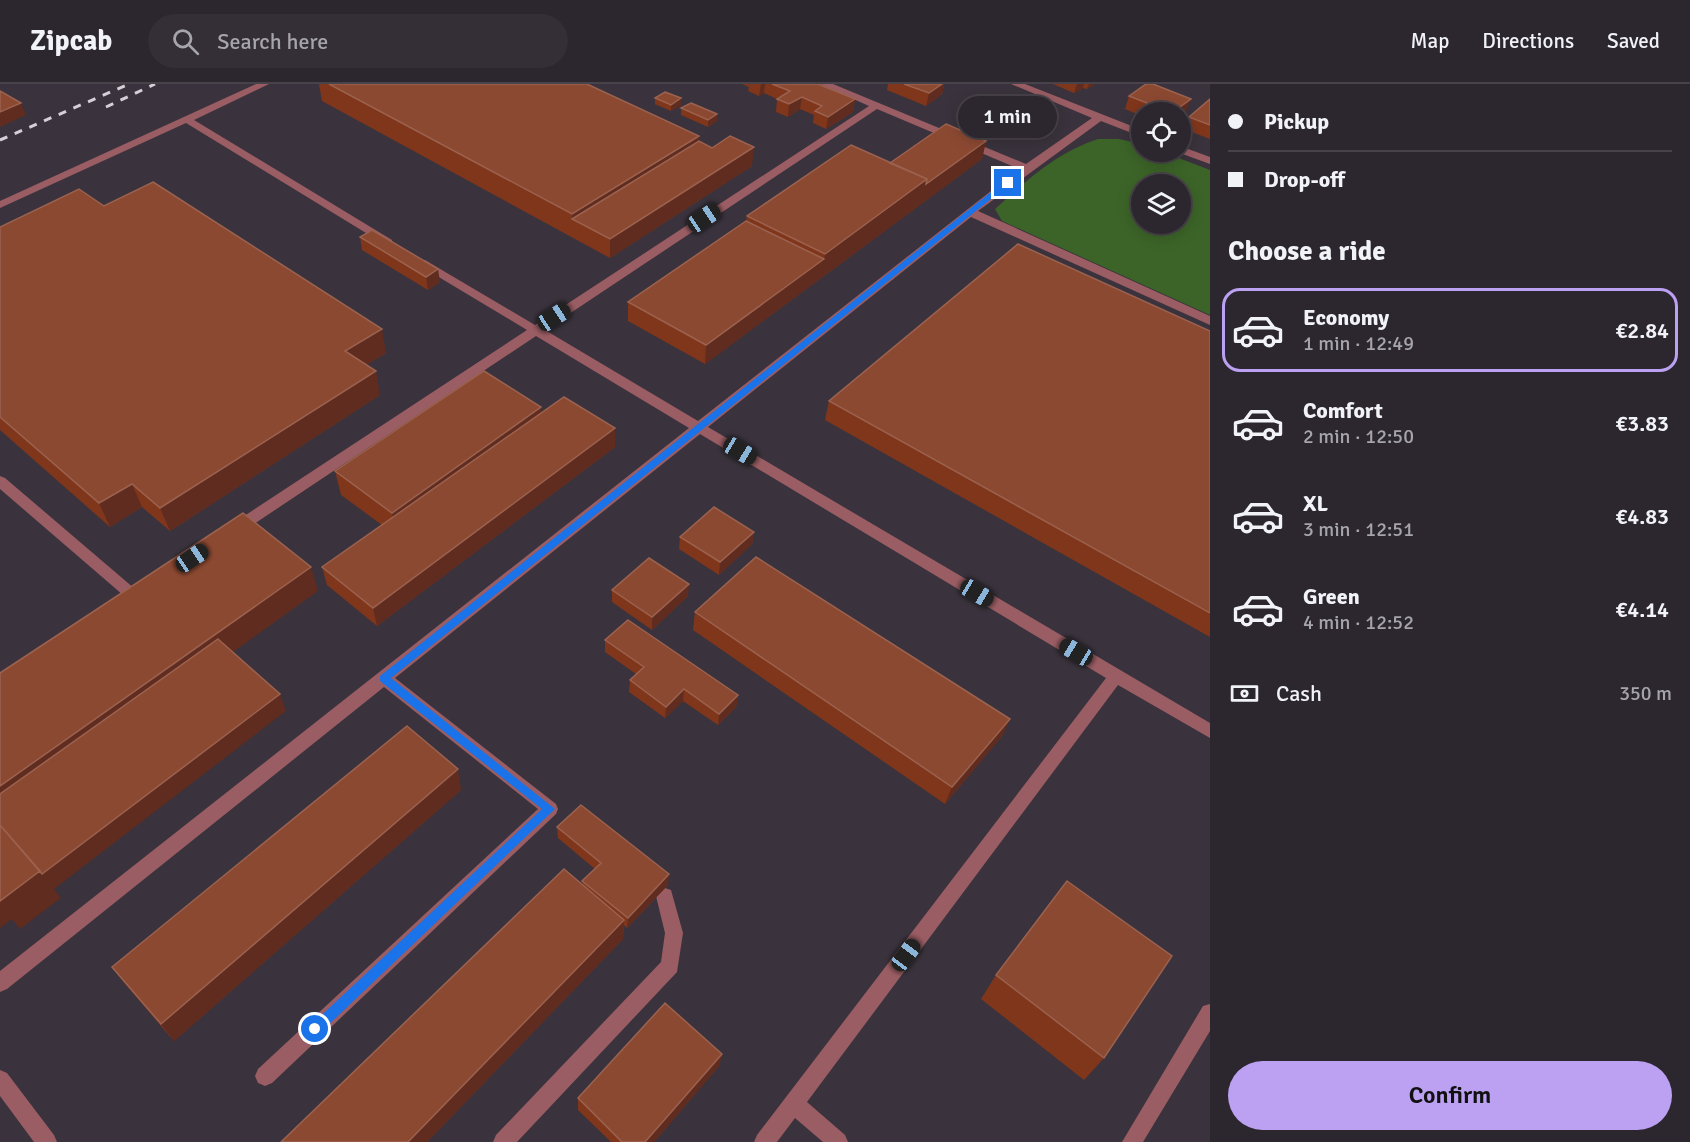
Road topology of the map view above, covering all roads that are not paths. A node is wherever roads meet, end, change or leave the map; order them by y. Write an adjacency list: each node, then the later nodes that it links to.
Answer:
1 (264, 84): 6 (street)
2 (825, 84): 4 (street)
3 (1016, 84): 5 (street)
4 (875, 105): 10 (street); 16 (street)
5 (1100, 117): 7 (street); 10 (street)
6 (188, 120): 11 (street); 16 (street)
7 (1131, 130)
8 (1191, 153): 9 (street)
9 (1210, 161)
10 (1027, 168): 12 (street)
11 (0, 205)
12 (970, 212): 13 (street); 17 (street)
13 (1162, 299): 14 (street); 15 (street)
14 (1149, 312)
15 (1210, 321)
16 (535, 329): 17 (street); 19 (street)
17 (700, 427): 21 (street); 22 (street)
18 (0, 481): 20 (street)
19 (222, 538)
20 (154, 584)
21 (1116, 676): 23 (street); 29 (street)
22 (384, 678): 25 (street); 27 (street)
23 (1210, 731)
24 (665, 896): 31 (street)
25 (0, 983)
26 (1210, 1014): 34 (street)
27 (265, 1076)
28 (0, 1080): 30 (street)
29 (794, 1104): 32 (street); 33 (street)
30 (47, 1142)
31 (503, 1142)
32 (764, 1142)
33 (838, 1142)
34 (1132, 1142)

